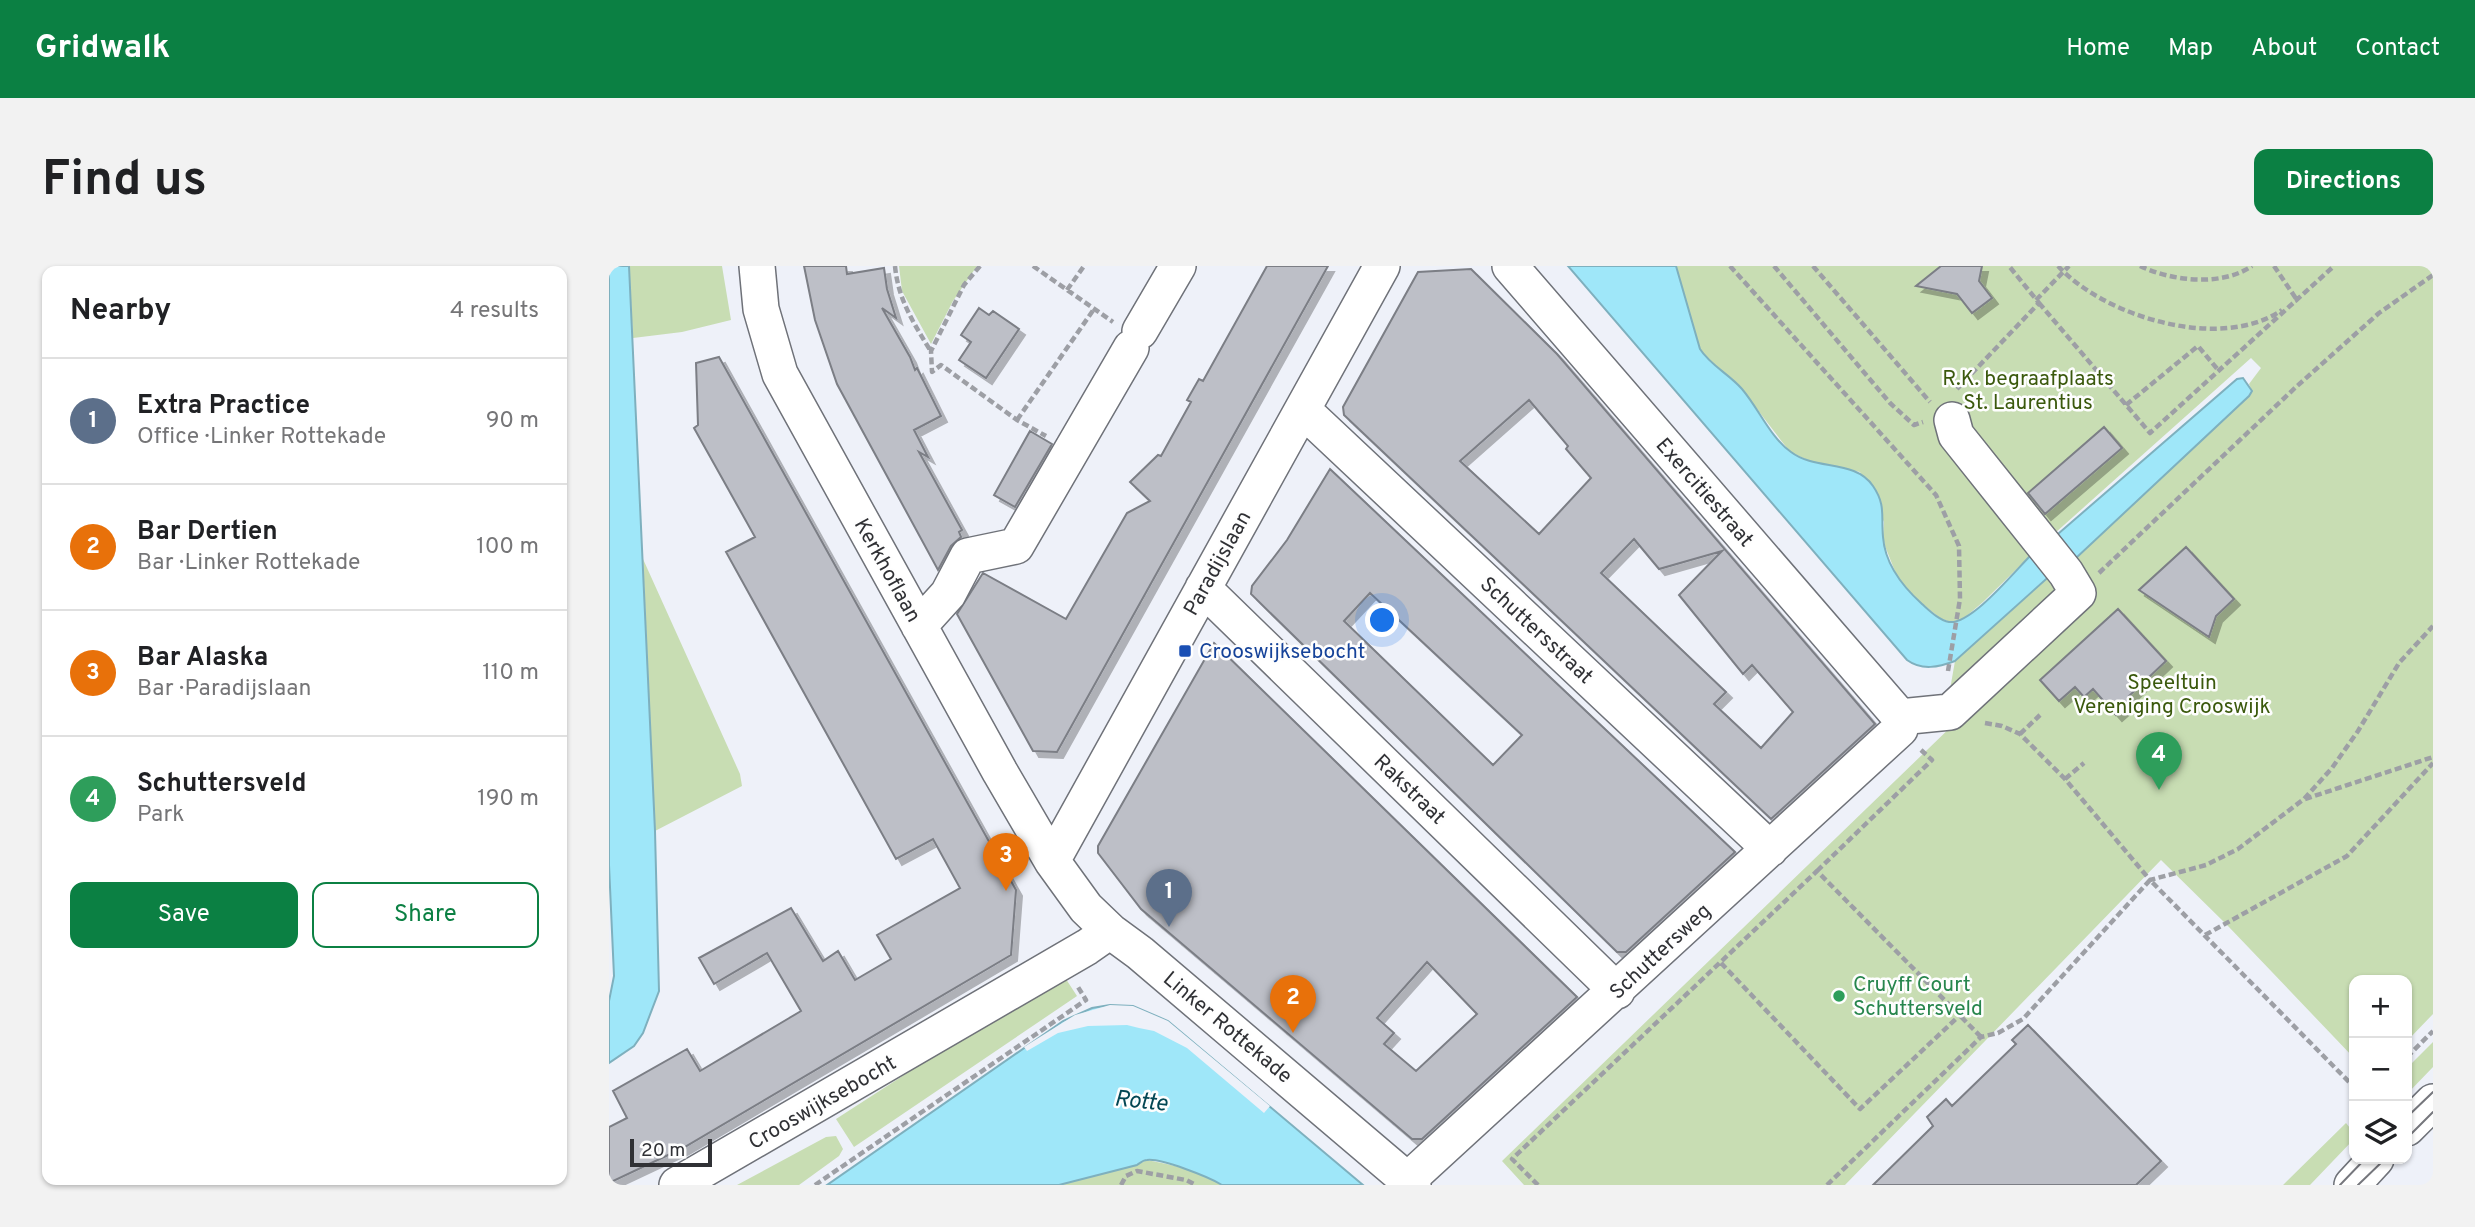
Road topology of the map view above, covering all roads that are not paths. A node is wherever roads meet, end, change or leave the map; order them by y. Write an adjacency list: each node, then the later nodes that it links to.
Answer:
1 (757, 266): 8 (street, Kerkhoflaan)
2 (1178, 266): 8 (street)
3 (1382, 266): 5 (street, Paradijslaan)
4 (1510, 266): 9 (street, Exercitiestraat)
5 (1303, 410): 7 (street, Paradijslaan); 10 (street, Schuttersstraat)
6 (1943, 410): 9 (street)
7 (1203, 588): 11 (street, Paradijslaan); 13 (street, Rakstraat)
8 (919, 626): 11 (street, Kerkhoflaan)
9 (1900, 717): 10 (street, Schuttersweg)
10 (1770, 849): 13 (street, Schuttersweg)
11 (1052, 861): 12 (street, Linker Rottekade)
12 (1110, 931): 17 (street, Linker Rottekade); 18 (street, Crooswijksebocht)
13 (1617, 991): 17 (street, Schuttersweg)
14 (2433, 1102): 15 (street)
15 (2412, 1123)
16 (2372, 1164): 19 (street)
17 (1411, 1182)
18 (677, 1185)
19 (2353, 1185)

